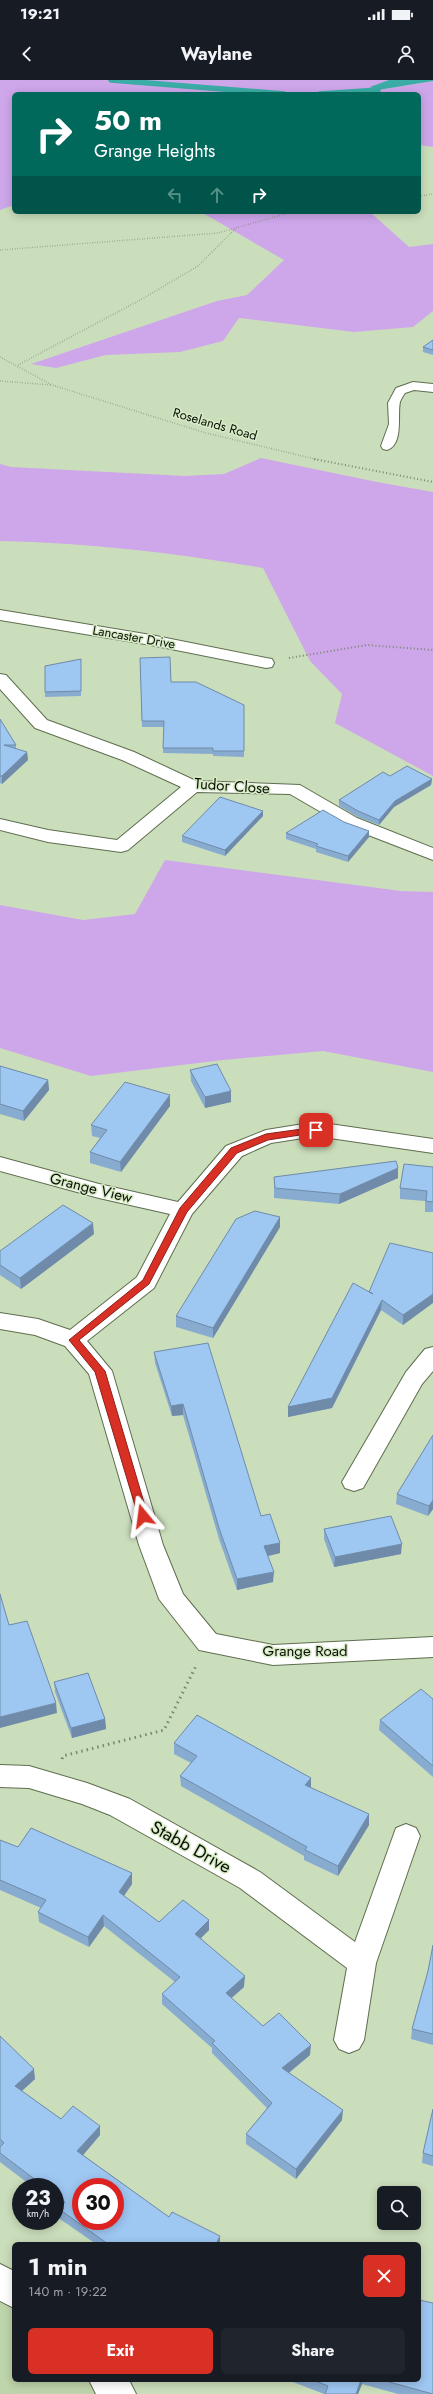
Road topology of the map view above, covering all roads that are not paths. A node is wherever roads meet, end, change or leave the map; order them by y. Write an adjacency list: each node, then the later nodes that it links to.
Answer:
1 (433, 388): 2 (lane)
2 (387, 446)
3 (4, 616): 4 (street); 5 (street, Lancaster Drive)
4 (0, 632)
5 (266, 663)
6 (0, 679): 7 (street, Tudor Close)
7 (193, 786): 8 (street); 9 (street, Tudor Close)
8 (0, 824)
9 (433, 854)
10 (433, 1146): 12 (street)
11 (0, 1164): 12 (street, Grange View)
12 (183, 1210): 14 (street)
13 (0, 1321): 14 (street)
14 (73, 1340): 17 (street, Grange Road)
15 (433, 1355): 16 (street)
16 (354, 1482)
17 (433, 1647)
18 (0, 1776): 20 (street, Stabb Drive)
19 (406, 1836): 20 (street)
20 (362, 1963): 21 (street)
21 (349, 2040)
22 (0, 2279): 23 (street)
23 (12, 2291)
24 (107, 2382): 25 (street)
25 (120, 2394)

